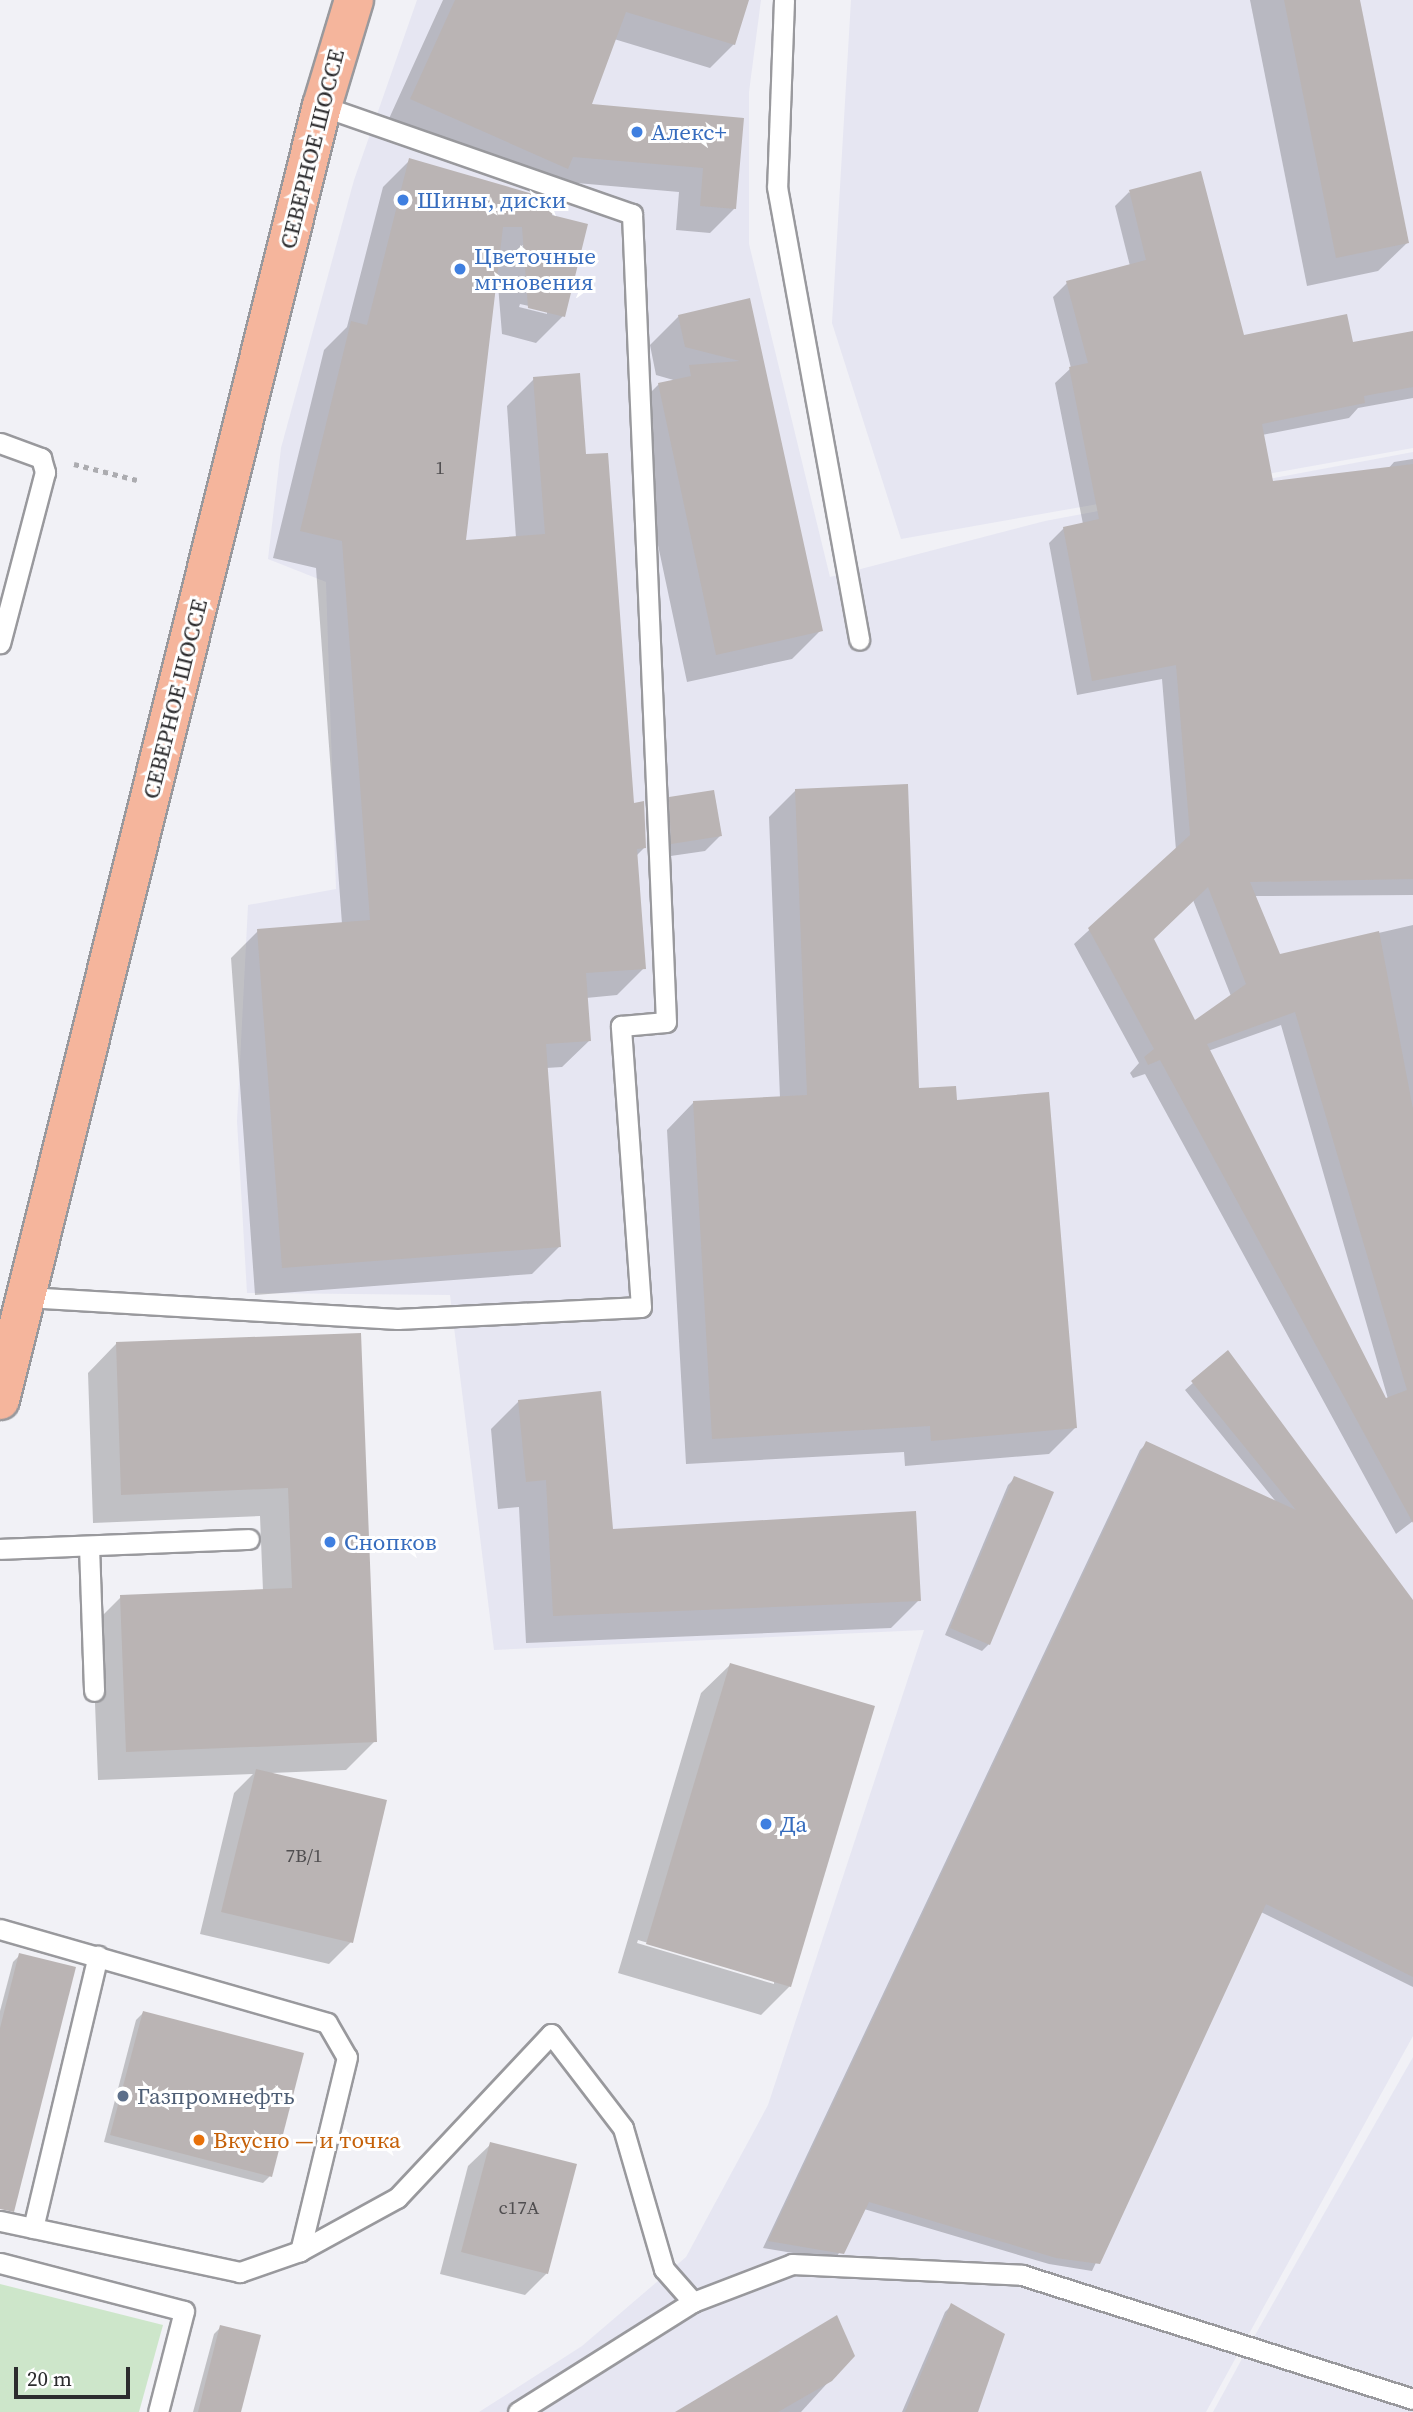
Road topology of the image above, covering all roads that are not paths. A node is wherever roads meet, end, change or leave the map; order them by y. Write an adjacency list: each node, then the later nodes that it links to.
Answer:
1 (354, 0): 3 (main road, СЕВЕРНОЕ ШОССЕ)
2 (785, 0): 5 (lane)
3 (322, 106): 7 (main road, СЕВЕРНОЕ ШОССЕ); 7 (lane)
4 (0, 443): 6 (lane)
5 (859, 640)
6 (0, 643)
7 (26, 1297): 8 (main road, СЕВЕРНОЕ ШОССЕ)
8 (0, 1399)
9 (249, 1539): 10 (lane)
10 (89, 1546): 11 (lane); 12 (lane)
11 (0, 1549)
12 (94, 1692)
13 (0, 1929): 14 (lane)
14 (98, 1956): 16 (lane); 17 (lane)
15 (0, 2221): 16 (lane)
16 (33, 2228): 17 (lane)
17 (300, 2251): 19 (lane)
18 (0, 2263): 21 (lane)
19 (693, 2302): 20 (lane); 22 (lane)
20 (1413, 2399)
21 (158, 2412)
22 (518, 2412)

